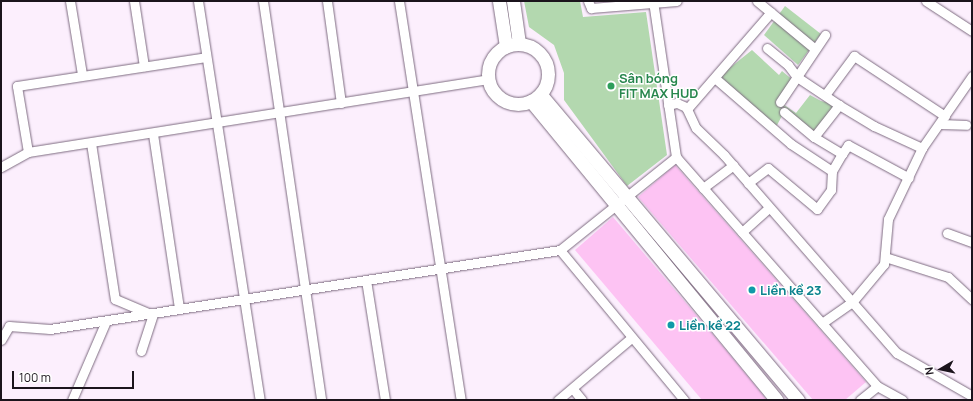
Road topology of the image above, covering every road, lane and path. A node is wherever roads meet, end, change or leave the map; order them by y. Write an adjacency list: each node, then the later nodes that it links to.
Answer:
1 (70, 1): 23 (street)
2 (134, 1): 22 (street)
3 (198, 1): 21 (street)
4 (263, 1): 37 (street)
5 (327, 1): 32 (street)
6 (399, 1): 28 (street)
7 (499, 1): 18 (main road)
8 (513, 1): 17 (main road)
9 (588, 1): 13 (street)
10 (677, 1): 13 (street)
11 (757, 1): 14 (street)
12 (926, 1): 15 (street)
13 (654, 3): 34 (street)
14 (771, 12): 20 (street); 27 (street)
15 (972, 31)
16 (825, 35): 20 (street)
17 (519, 43): 18 (main road); 30 (main road)
18 (506, 46): 26 (main road)
19 (766, 48): 25 (street)
20 (815, 49): 25 (street)
21 (206, 57): 22 (street); 39 (street)
22 (144, 66): 23 (street)
23 (82, 74): 45 (street)
24 (972, 76): 38 (street)
25 (797, 77): 29 (street); 31 (street)
26 (488, 79): 28 (street); 30 (main road)
27 (716, 79): 35 (street); 50 (street)
28 (413, 91): 32 (street); 61 (street)
29 (825, 95): 33 (street); 38 (street)
30 (536, 98): 54 (main road)
31 (780, 102)
32 (342, 103): 37 (street)
33 (840, 104): 42 (street); 44 (street)
34 (668, 105): 35 (street); 47 (street)
35 (687, 109): 48 (street)
36 (784, 112): 42 (street)
37 (280, 113): 39 (street); 63 (street)
38 (943, 120): 40 (street); 44 (street)
39 (217, 123): 41 (street); 64 (street)
40 (966, 125)
41 (153, 134): 43 (street); 67 (street)
42 (814, 137): 46 (street)
43 (91, 143): 45 (street); 68 (street)
44 (922, 148): 51 (street)
45 (28, 152): 49 (street)
46 (842, 154): 50 (street); 51 (street)
47 (676, 157): 53 (street); 54 (street)
48 (733, 165): 52 (street); 53 (street)
49 (1, 167)
50 (832, 171): 52 (street)
51 (909, 178): 60 (street)
52 (748, 183): 55 (street)
53 (703, 188): 56 (street)
54 (621, 199): 59 (street); 85 (main road); 86 (main road)
55 (769, 208): 56 (street); 66 (street)
56 (742, 232): 70 (street)
57 (947, 233): 58 (street)
58 (972, 242)
59 (560, 250): 61 (street); 71 (street)
60 (885, 257): 65 (street); 66 (street)
61 (440, 268): 62 (street); 81 (street)
62 (366, 280): 63 (street); 80 (street)
63 (304, 290): 64 (street); 79 (street)
64 (245, 299): 67 (street); 78 (street)
65 (972, 299)
66 (853, 301): 70 (street); 76 (street)
67 (179, 309): 68 (street)
68 (153, 315): 69 (street); 73 (street)
69 (106, 321): 72 (street); 77 (street)
70 (822, 323): 74 (street)
71 (632, 338): 75 (street); 84 (street)
72 (1, 340)
73 (141, 351)
74 (877, 386): 87 (street); 88 (street)
75 (573, 389): 82 (street); 83 (street)
76 (972, 396)
77 (72, 400)
78 (260, 400)
79 (321, 400)
80 (385, 400)
81 (461, 400)
82 (558, 400)
83 (582, 400)
84 (684, 400)
85 (777, 400)
86 (798, 400)
87 (860, 400)
88 (902, 400)

